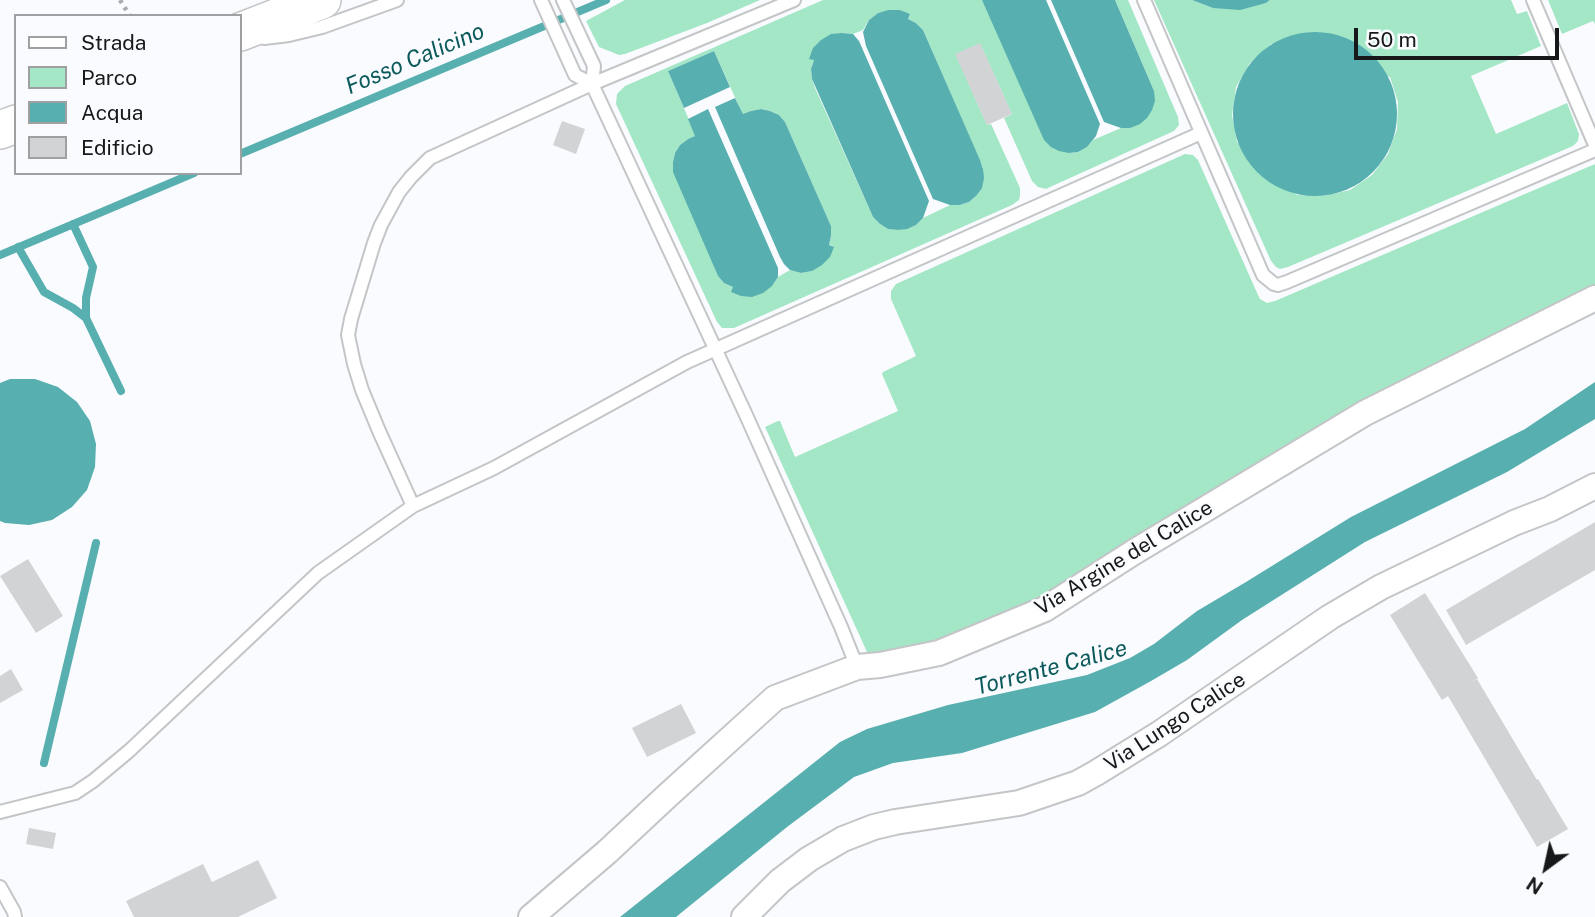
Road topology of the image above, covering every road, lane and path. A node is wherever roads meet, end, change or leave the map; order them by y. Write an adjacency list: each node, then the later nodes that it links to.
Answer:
1 (322, 0): 8 (main road)
2 (397, 0): 9 (lane)
3 (541, 0): 10 (lane)
4 (564, 0): 10 (lane)
5 (794, 0): 10 (lane)
6 (1143, 0): 11 (lane)
7 (1532, 0): 12 (lane)
8 (242, 32)
9 (242, 41)
10 (592, 85): 14 (lane); 16 (lane)
11 (1201, 134): 12 (lane); 14 (lane)
12 (1595, 148)
13 (1595, 298): 17 (street, Via Argine del Calice)
14 (716, 349): 16 (lane); 17 (lane)
15 (1595, 486): 22 (street, Via Lungo Calice)
16 (413, 506): 18 (lane)
17 (857, 667): 21 (street, Via Argine del Calice)
18 (0, 812)
19 (0, 887): 20 (lane)
20 (15, 917)
21 (531, 917)
22 (744, 917)

